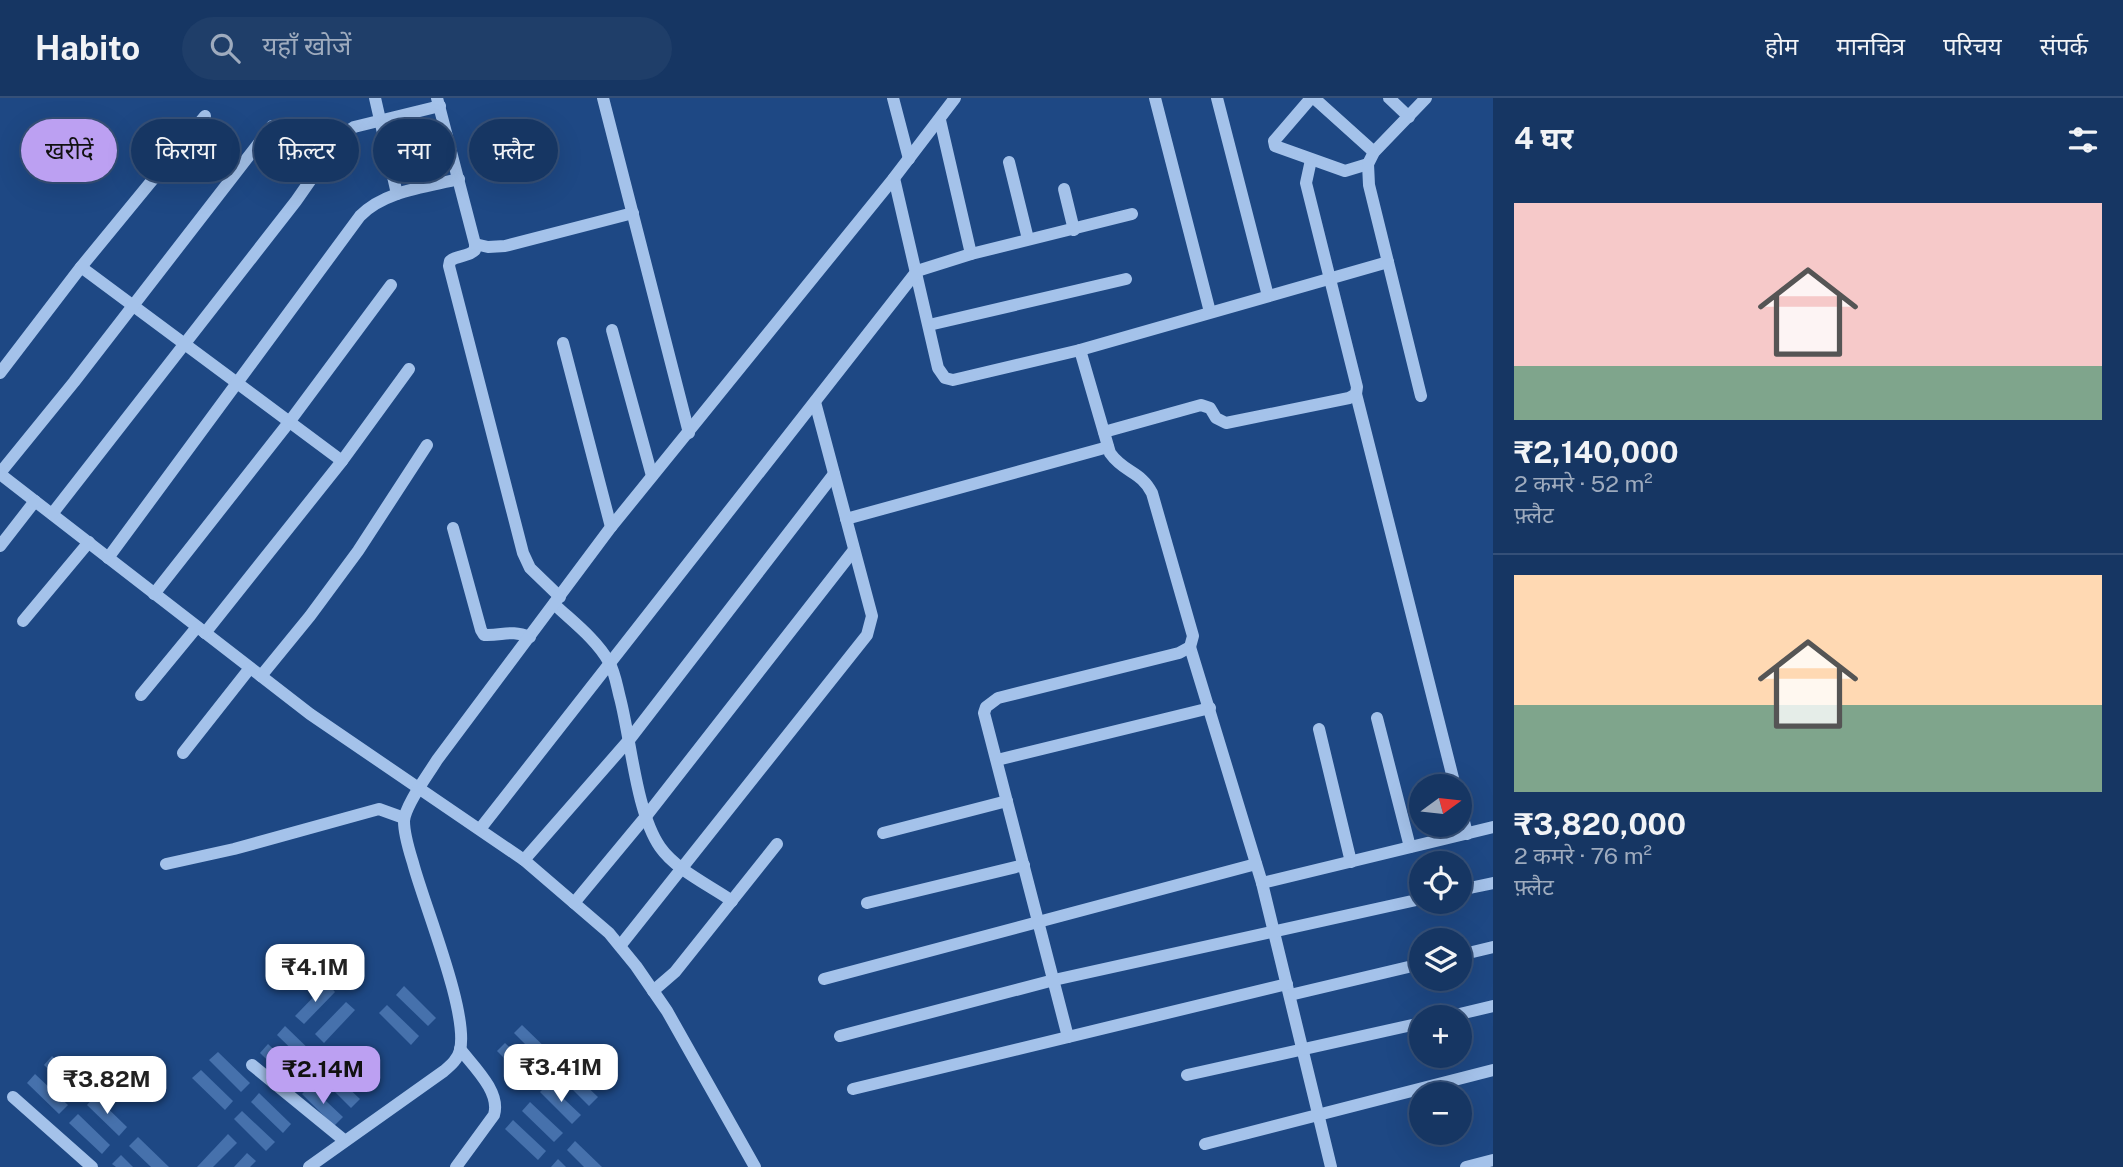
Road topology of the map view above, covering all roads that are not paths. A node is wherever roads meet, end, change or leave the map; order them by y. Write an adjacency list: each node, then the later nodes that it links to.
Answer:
1 (375, 98): 13 (street)
2 (603, 98): 27 (street)
3 (893, 98): 19 (street)
4 (955, 98): 15 (street)
5 (1155, 98): 41 (street)
6 (1217, 98): 39 (street)
7 (1313, 98): 18 (street); 20 (street)
8 (1389, 98): 12 (street)
9 (1426, 98): 12 (street)
10 (439, 102): 14 (street); 23 (street)
11 (205, 116): 34 (street)
12 (1409, 117): 18 (street)
13 (380, 119)
14 (383, 119)
15 (940, 120): 19 (street); 32 (street)
16 (373, 122): 45 (street)
17 (254, 149): 40 (street)
18 (1371, 158): 20 (street); 33 (street)
19 (909, 159): 22 (street)
20 (1311, 160): 37 (street)
21 (1009, 162): 30 (street)
22 (894, 178): 35 (street); 55 (street)
23 (459, 180): 26 (street); 31 (street)
24 (394, 182): 26 (street)
25 (1064, 189): 29 (street)
26 (397, 194): 49 (street)
27 (633, 213): 31 (street); 55 (street)
28 (1132, 214): 29 (street)
29 (1074, 230): 30 (street)
30 (1028, 239): 32 (street)
31 (475, 244): 72 (street)
32 (971, 254): 35 (street)
33 (1388, 262): 37 (street); 51 (street)
34 (81, 267): 40 (street); 48 (street)
35 (917, 271): 42 (street); 52 (street)
36 (1126, 279): 42 (street)
37 (1329, 279): 39 (street); 50 (street)
38 (391, 285): 53 (street)
39 (1268, 296): 41 (street)
40 (132, 306): 45 (street); 59 (street)
41 (1210, 313): 46 (street)
42 (929, 325): 46 (street)
43 (611, 330): 61 (street)
44 (563, 343): 65 (street)
45 (184, 345): 49 (street); 63 (street)
46 (1080, 350): 54 (street)
47 (409, 369): 58 (street)
48 (0, 373)
49 (237, 381): 53 (street); 70 (street)
50 (1356, 394): 54 (street); 87 (street)
51 (1421, 396)
52 (815, 402): 60 (street); 77 (street)
53 (290, 421): 58 (street); 71 (street)
54 (1104, 432): 57 (street)
55 (689, 433): 61 (street)
56 (427, 445): 79 (street)
57 (1108, 447): 64 (street); 76 (street)
58 (342, 461): 74 (street)
59 (0, 474): 62 (street)
60 (834, 474): 64 (street); 84 (street)
61 (652, 477): 65 (street)
62 (35, 501): 63 (street); 68 (street)
63 (52, 513): 67 (street)
64 (846, 519): 69 (street)
65 (611, 527): 72 (street)
66 (453, 528): 75 (street)
67 (89, 542): 70 (street); 73 (street)
68 (0, 546)
69 (854, 550): 90 (street); 104 (street)
70 (108, 558): 71 (street)
71 (154, 594): 74 (street)
72 (557, 601): 75 (street); 77 (street)
73 (23, 621)
74 (201, 630): 78 (street); 80 (street)
75 (530, 637): 88 (street)
76 (1190, 647): 81 (street); 86 (street)
77 (610, 664): 84 (street); 93 (street)
78 (250, 668): 79 (street); 85 (street)
79 (261, 676): 88 (street)
80 (141, 695)
81 (1210, 708): 86 (street); 102 (street)
82 (1377, 718): 98 (street)
83 (1319, 729): 100 (street)
84 (629, 740): 90 (street); 99 (street)
85 (183, 753)
86 (996, 760): 89 (street)
87 (1452, 774)
88 (420, 788): 91 (street); 93 (street)
89 (1007, 801): 95 (street); 103 (street)
90 (647, 815): 104 (street); 110 (street)
91 (404, 818): 101 (street); 127 (street)
92 (1493, 827): 94 (street)
93 (480, 828): 99 (street)
94 (1472, 832)
95 (883, 833)
96 (1453, 837): 98 (street)
97 (777, 844): 108 (street)
98 (1410, 847): 100 (street)
99 (524, 860): 110 (street)
100 (1351, 862): 105 (street)
101 (166, 864)
102 (1256, 864): 105 (street); 112 (street)
103 (1024, 865): 111 (street); 112 (street)
104 (681, 866): 108 (street); 114 (street)
105 (1262, 883): 113 (street)
106 (1493, 883): 107 (street)
107 (1472, 887)
108 (732, 901): 120 (street)
109 (1409, 902): 113 (street)
110 (574, 903): 114 (street)
111 (867, 903)
112 (1039, 923): 118 (street); 119 (street)
113 (1274, 931): 119 (street); 121 (street)
114 (620, 946): 120 (street)
115 (1493, 947): 116 (street)
116 (1472, 952)
117 (1409, 966): 121 (street)
118 (824, 979)
119 (1054, 980): 125 (street); 126 (street)
120 (653, 990): 141 (street)
121 (1288, 990): 126 (street); 128 (street)
122 (1493, 1006): 123 (street)
123 (1472, 1011)
124 (1409, 1026): 128 (street)
125 (839, 1036)
126 (1069, 1037): 132 (street)
127 (460, 1049): 135 (street); 140 (street)
128 (1304, 1049): 131 (street); 134 (street)
129 (252, 1065): 135 (street)
130 (1493, 1070): 134 (street)
131 (1188, 1075)
132 (853, 1089)
133 (13, 1097): 138 (street)
134 (1319, 1114): 136 (street); 142 (street)
135 (345, 1141): 139 (street)
136 (1205, 1144)
137 (1493, 1160): 143 (street)
138 (92, 1167)
139 (309, 1167)
140 (456, 1167)
141 (755, 1167)
142 (1331, 1167)
143 (1466, 1167)

